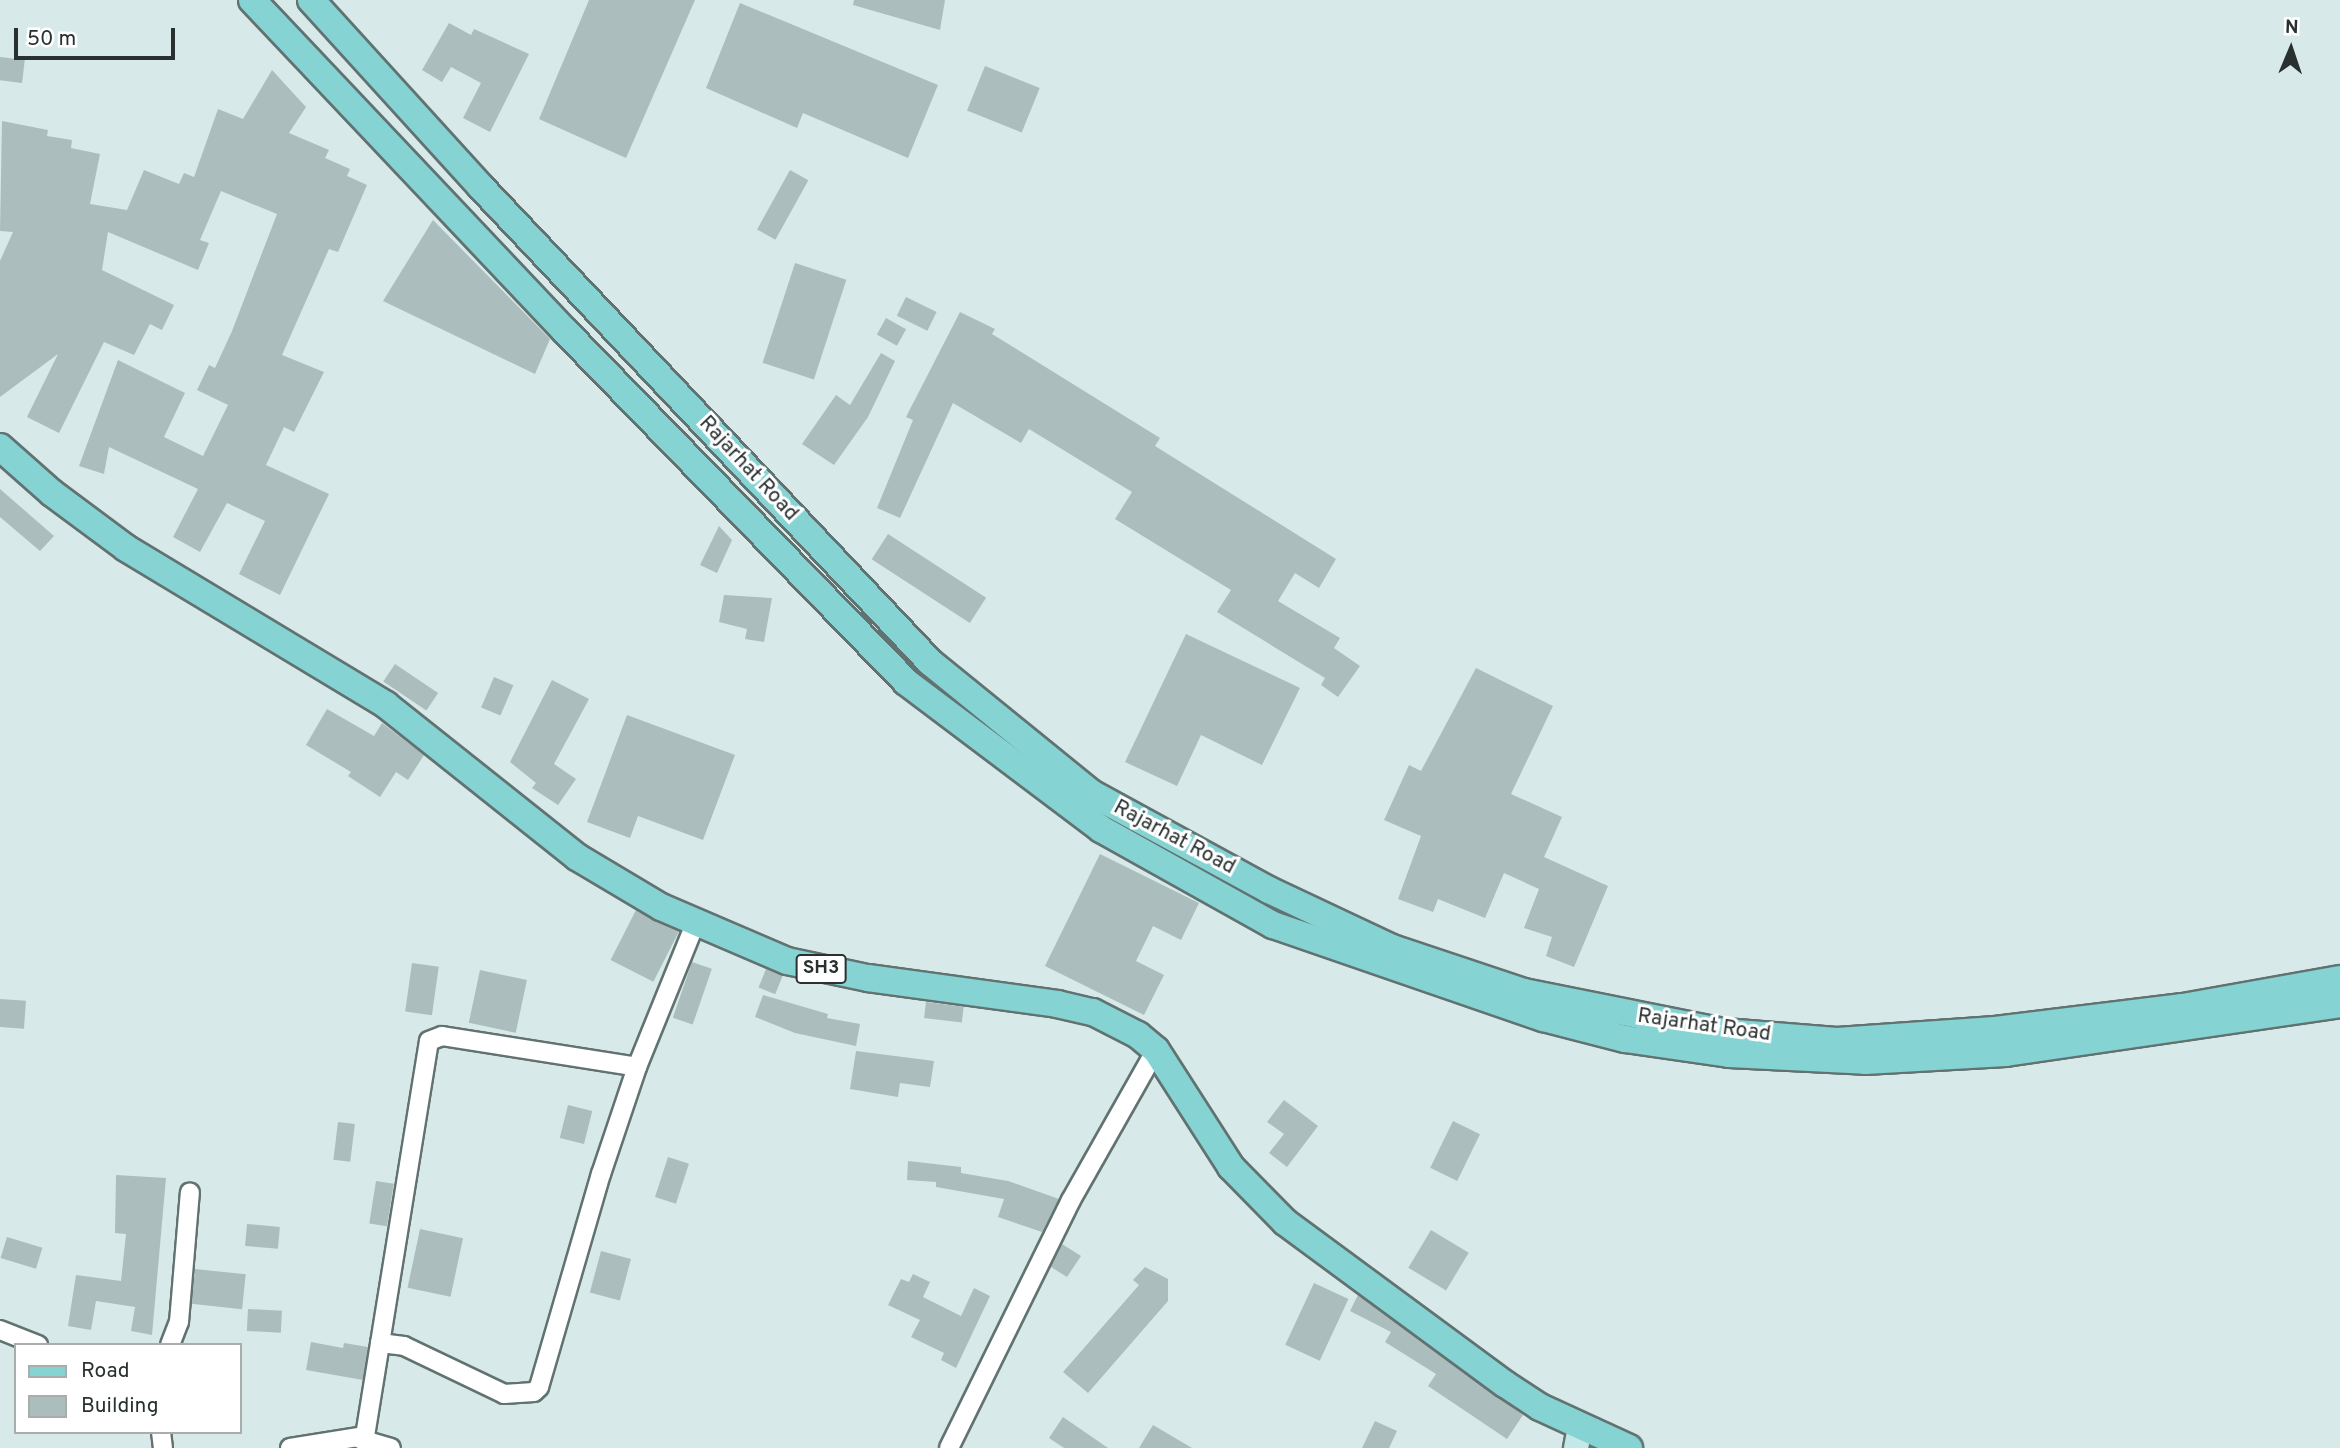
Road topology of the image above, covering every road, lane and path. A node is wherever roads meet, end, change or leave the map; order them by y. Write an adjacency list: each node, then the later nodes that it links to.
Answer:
1 (253, 0): 6 (main road)
2 (312, 0): 5 (main road, Rajarhat Road)
3 (0, 447): 4 (main road, SH3)
4 (695, 924): 7 (main road, SH3); 8 (street)
5 (2340, 979)
6 (2340, 1004)
7 (1156, 1050): 14 (main road, SH3); 18 (street)
8 (637, 1067): 13 (street); 13 (street)
9 (190, 1192): 12 (street)
10 (0, 1330): 11 (street)
11 (33, 1343)
12 (171, 1343)
13 (380, 1343): 15 (street)
14 (1578, 1437): 19 (main road, SH3)
15 (360, 1439): 16 (street); 17 (street)
16 (290, 1448)
17 (391, 1448)
18 (949, 1448)
19 (1629, 1448)

